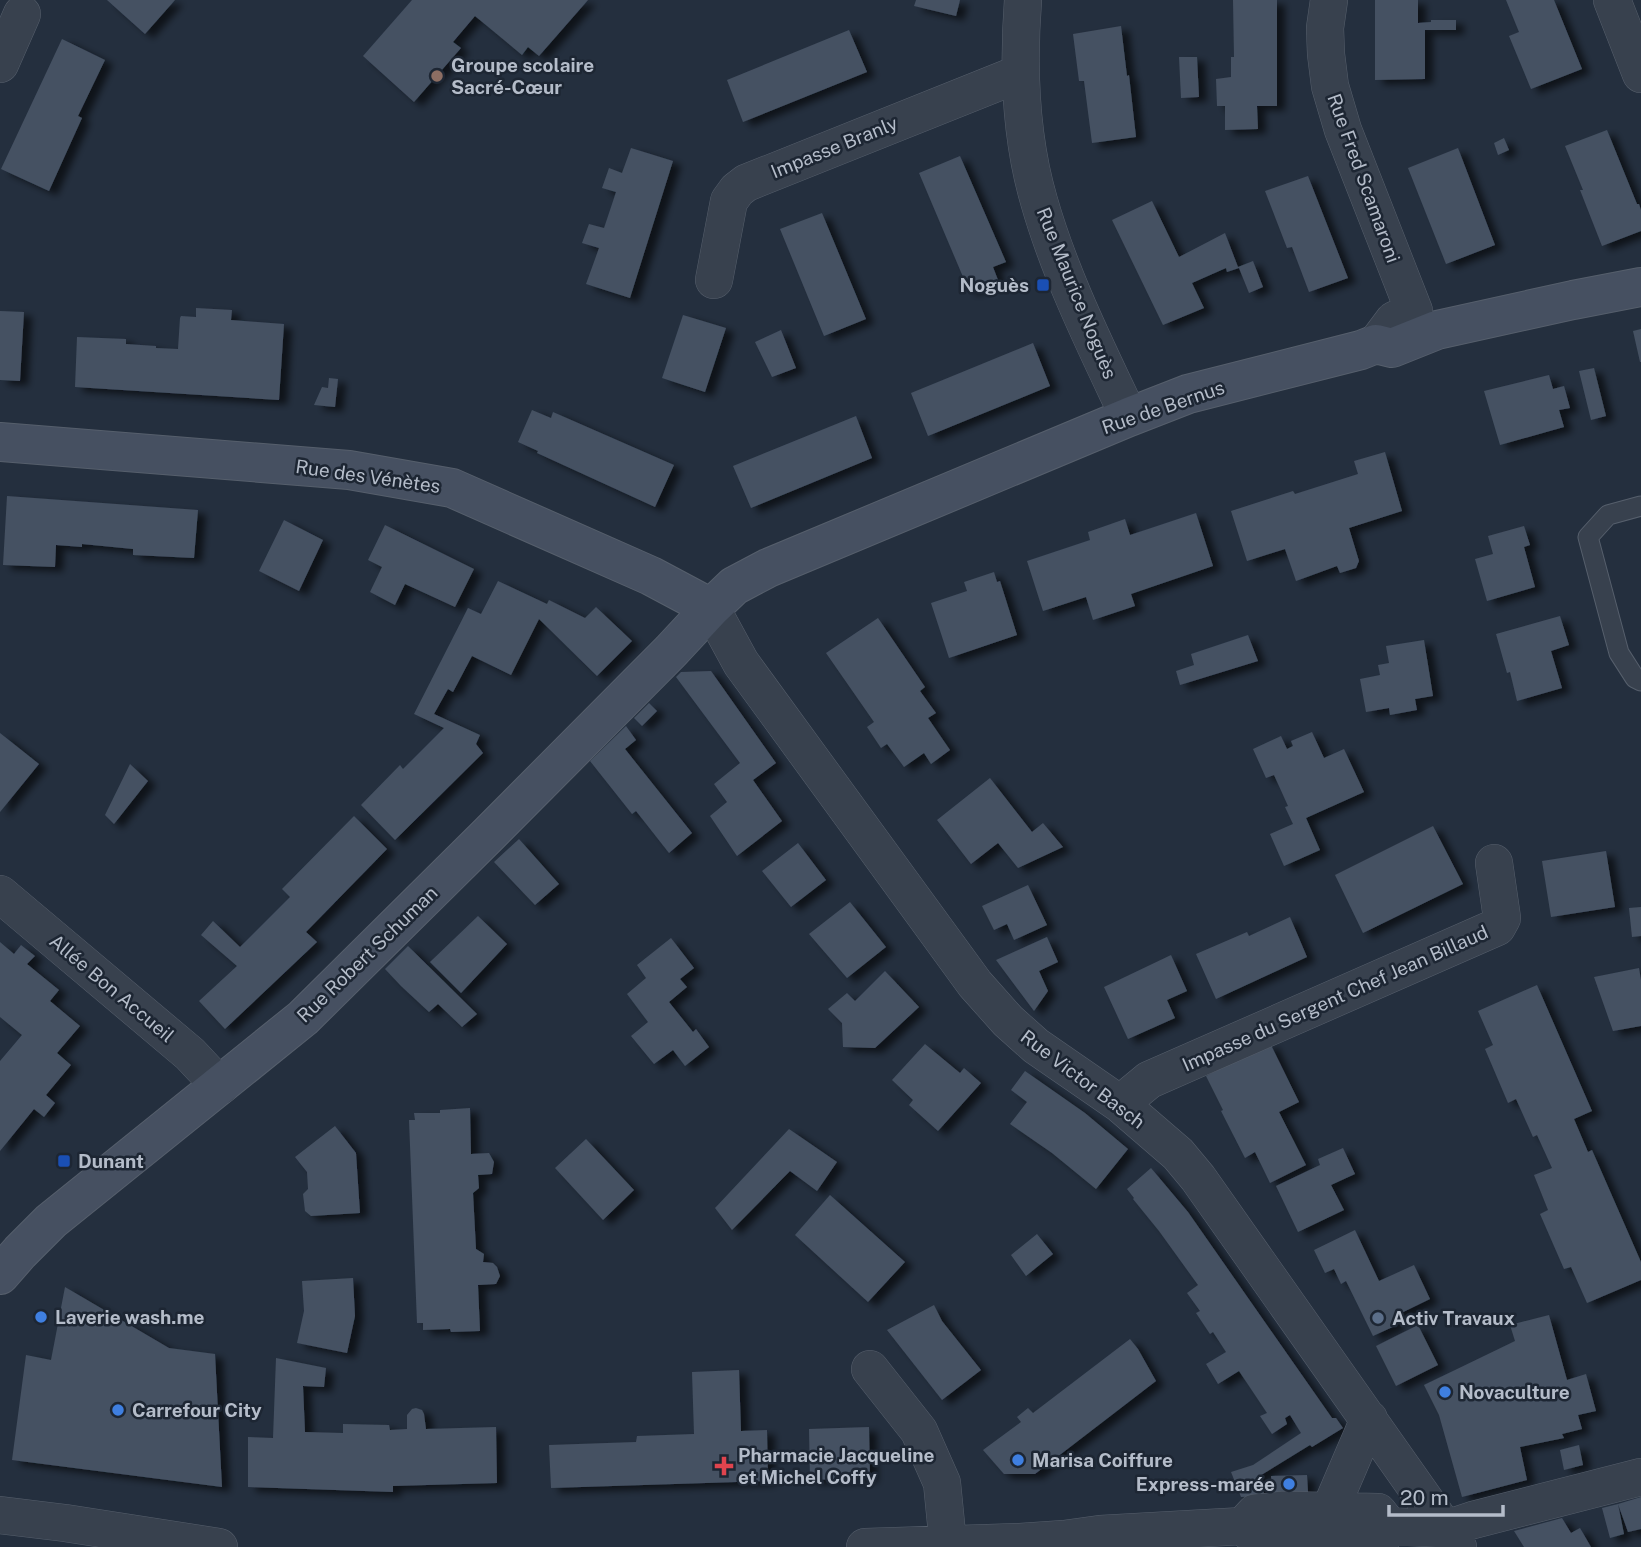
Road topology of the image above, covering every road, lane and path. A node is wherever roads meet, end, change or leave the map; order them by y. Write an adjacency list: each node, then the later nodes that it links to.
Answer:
1 (1023, 0): 6 (street, Rue Maurice Noguès)
2 (1329, 0): 10 (street, Rue Fred Scamaroni)
3 (1612, 0): 7 (street)
4 (22, 14): 5 (street)
5 (0, 64)
6 (1021, 73): 8 (street, Impasse Branly); 11 (street, Rue Maurice Noguès)
7 (1641, 74)
8 (715, 280)
9 (1641, 287): 10 (street, Rue de Bernus)
10 (1425, 321): 11 (street, Rue de Bernus)
11 (1129, 417): 14 (street, Rue de Bernus)
12 (0, 442): 14 (street, Rue des Vénètes)
13 (1641, 506): 15 (lane)
14 (711, 608): 18 (street, Rue Robert Schuman); 19 (street, Rue Victor Basch)
15 (1641, 681)
16 (1494, 863): 19 (street, Impasse du Sergent Chef Jean Billaud)
17 (0, 894): 18 (street, Allée Bon Accueil)
18 (220, 1086): 20 (street, Rue Robert Schuman)
19 (1120, 1104): 22 (street, Rue Victor Basch)
20 (0, 1275)
21 (870, 1368): 31 (street)
22 (1369, 1419): 24 (street); 28 (street, Rue Victor Basch)
23 (1641, 1477): 28 (street)
24 (1330, 1510): 26 (street); 27 (street)
25 (0, 1515): 30 (street)
26 (1389, 1525): 27 (street); 28 (street)
27 (1242, 1526): 29 (street)
28 (1452, 1538)
29 (1066, 1543): 31 (street)
30 (173, 1544): 32 (street)
31 (948, 1545): 33 (street)
32 (219, 1547)
33 (865, 1547)

